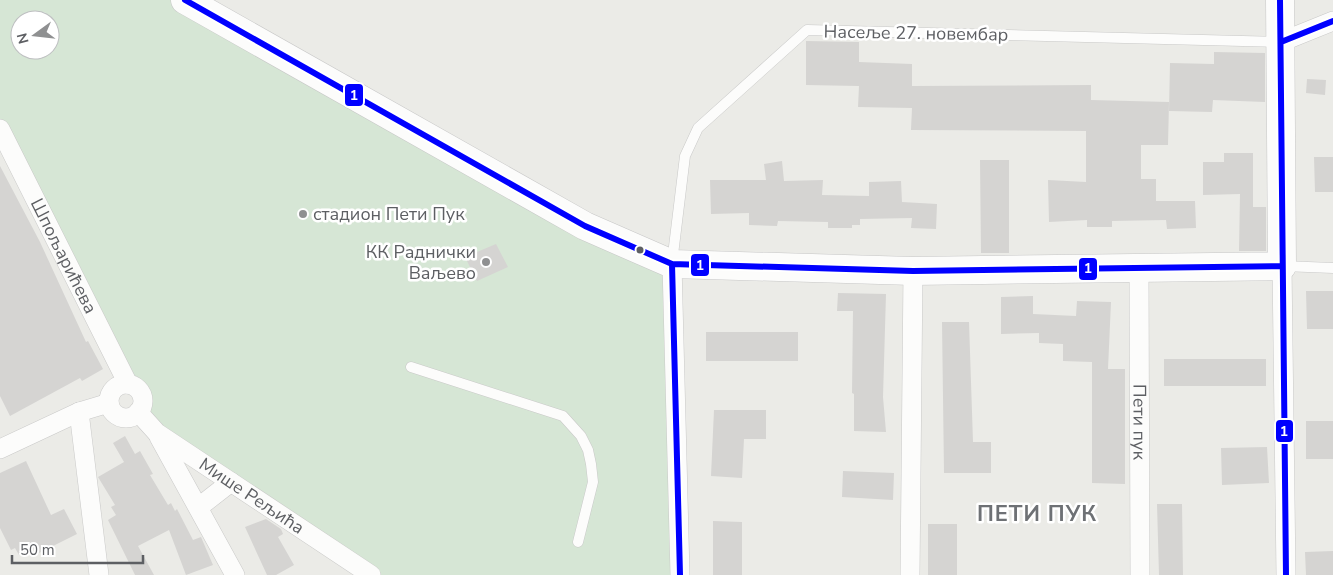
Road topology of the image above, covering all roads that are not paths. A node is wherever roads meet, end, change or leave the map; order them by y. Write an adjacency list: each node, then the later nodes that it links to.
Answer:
1 (185, 0): 6 (street)
2 (1280, 0): 4 (street)
3 (1333, 21): 4 (street)
4 (1281, 42): 6 (lane, Насеље 27. новембар); 7 (street)
5 (0, 129): 12 (street, Шпољарићева)
6 (672, 264): 10 (street); 24 (street)
7 (1282, 266): 8 (street); 9 (lane); 27 (street)
8 (1139, 268): 10 (street); 26 (street, Пети пук)
9 (1333, 268)
10 (913, 271): 25 (street)
11 (412, 367): 20 (lane)
12 (128, 384): 13 (street); 15 (street)
13 (109, 403): 14 (street); 15 (street)
14 (79, 412): 17 (street); 21 (street)
15 (138, 412): 16 (street, Мише Рељића)
16 (157, 433): 18 (street, Мише Рељића); 19 (street)
17 (0, 449)
18 (231, 482): 19 (street); 23 (street, Мише Рељића)
19 (199, 507): 22 (street)
20 (578, 542)
21 (99, 575)
22 (235, 575)
23 (371, 575)
24 (680, 575)
25 (910, 575)
26 (1140, 575)
27 (1286, 575)

